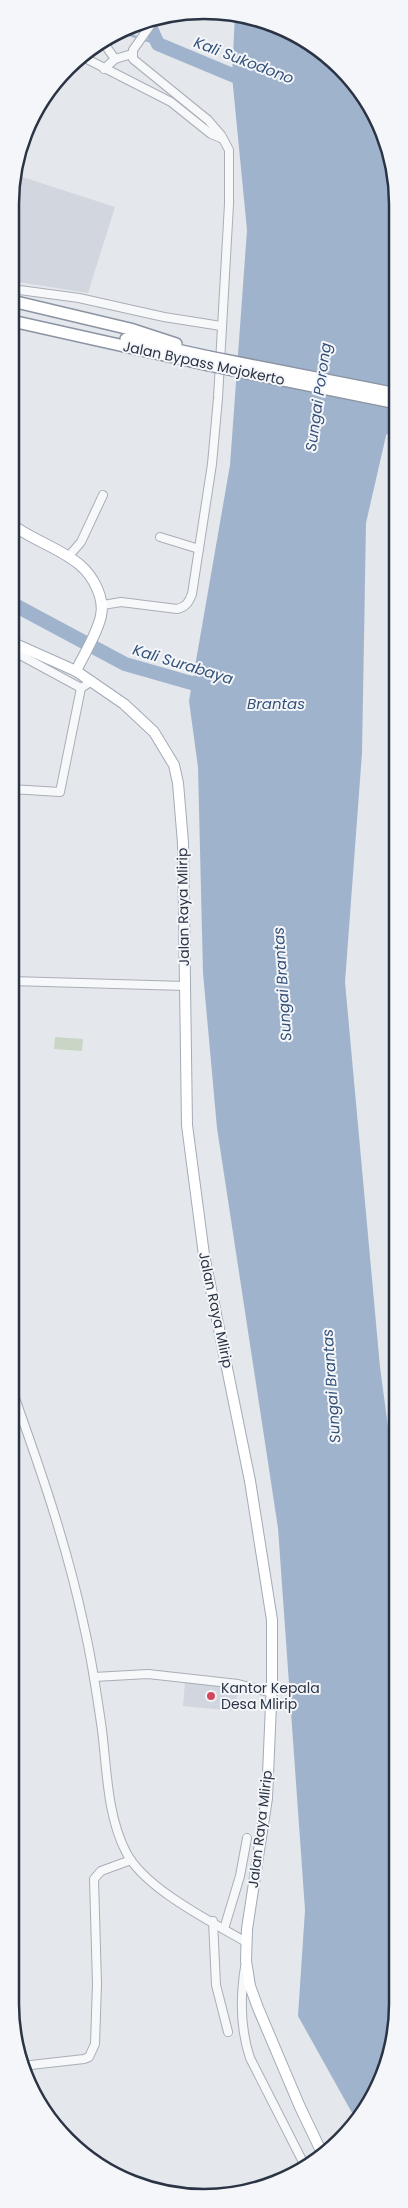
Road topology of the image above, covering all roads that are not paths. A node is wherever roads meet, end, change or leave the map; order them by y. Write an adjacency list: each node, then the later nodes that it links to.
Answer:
1 (149, 27): 3 (street)
2 (106, 47): 4 (street)
3 (132, 54): 4 (street); 7 (street)
4 (115, 59): 6 (street)
5 (88, 60): 6 (street)
6 (104, 69): 7 (street)
7 (225, 140): 12 (street)
8 (19, 289): 12 (street)
9 (19, 303): 15 (highway)
10 (19, 316): 15 (highway, Jalan Bypass Mojokerto)
11 (19, 322): 14 (highway, Jalan Bypass Mojokerto)
12 (221, 326): 24 (street)
13 (19, 330): 14 (highway)
14 (64, 334): 16 (highway, Jalan Bypass Mojokerto)
15 (196, 354): 16 (highway, Jalan Bypass Mojokerto)
16 (209, 361): 17 (highway, Jalan Bypass Mojokerto, bridge); 18 (highway, Jalan Bypass Mojokerto, bridge)
17 (389, 393)
18 (389, 401)
19 (103, 495): 25 (street)
20 (19, 530): 22 (main road)
21 (19, 533): 22 (main road)
22 (25, 534): 25 (main road)
23 (160, 537): 24 (street)
24 (199, 549): 26 (street)
25 (68, 557): 26 (main road)
26 (103, 605): 29 (main road)
27 (19, 646): 29 (main road, Jalan Raya Mlirip)
28 (19, 654): 31 (street)
29 (76, 671): 30 (main road, Jalan Raya Mlirip)
30 (92, 681): 31 (street); 34 (main road, Jalan Raya Mlirip)
31 (81, 688): 32 (street)
32 (19, 790)
33 (19, 981): 34 (street)
34 (185, 986): 37 (main road, Jalan Raya Mlirip)
35 (19, 1413): 36 (street)
36 (94, 1677): 37 (street); 39 (street)
37 (272, 1693): 42 (main road, Jalan Raya Mlirip)
38 (247, 1838): 41 (street)
39 (132, 1860): 40 (street); 45 (street)
40 (212, 1921): 41 (street); 44 (street)
41 (224, 1929): 42 (street)
42 (246, 1942): 43 (main road, Jalan Raya Mlirip)
43 (246, 1961): 46 (main road, Jalan Raya Mlirip); 47 (street)
44 (228, 2032)
45 (29, 2065)
46 (320, 2148)
47 (302, 2161)

